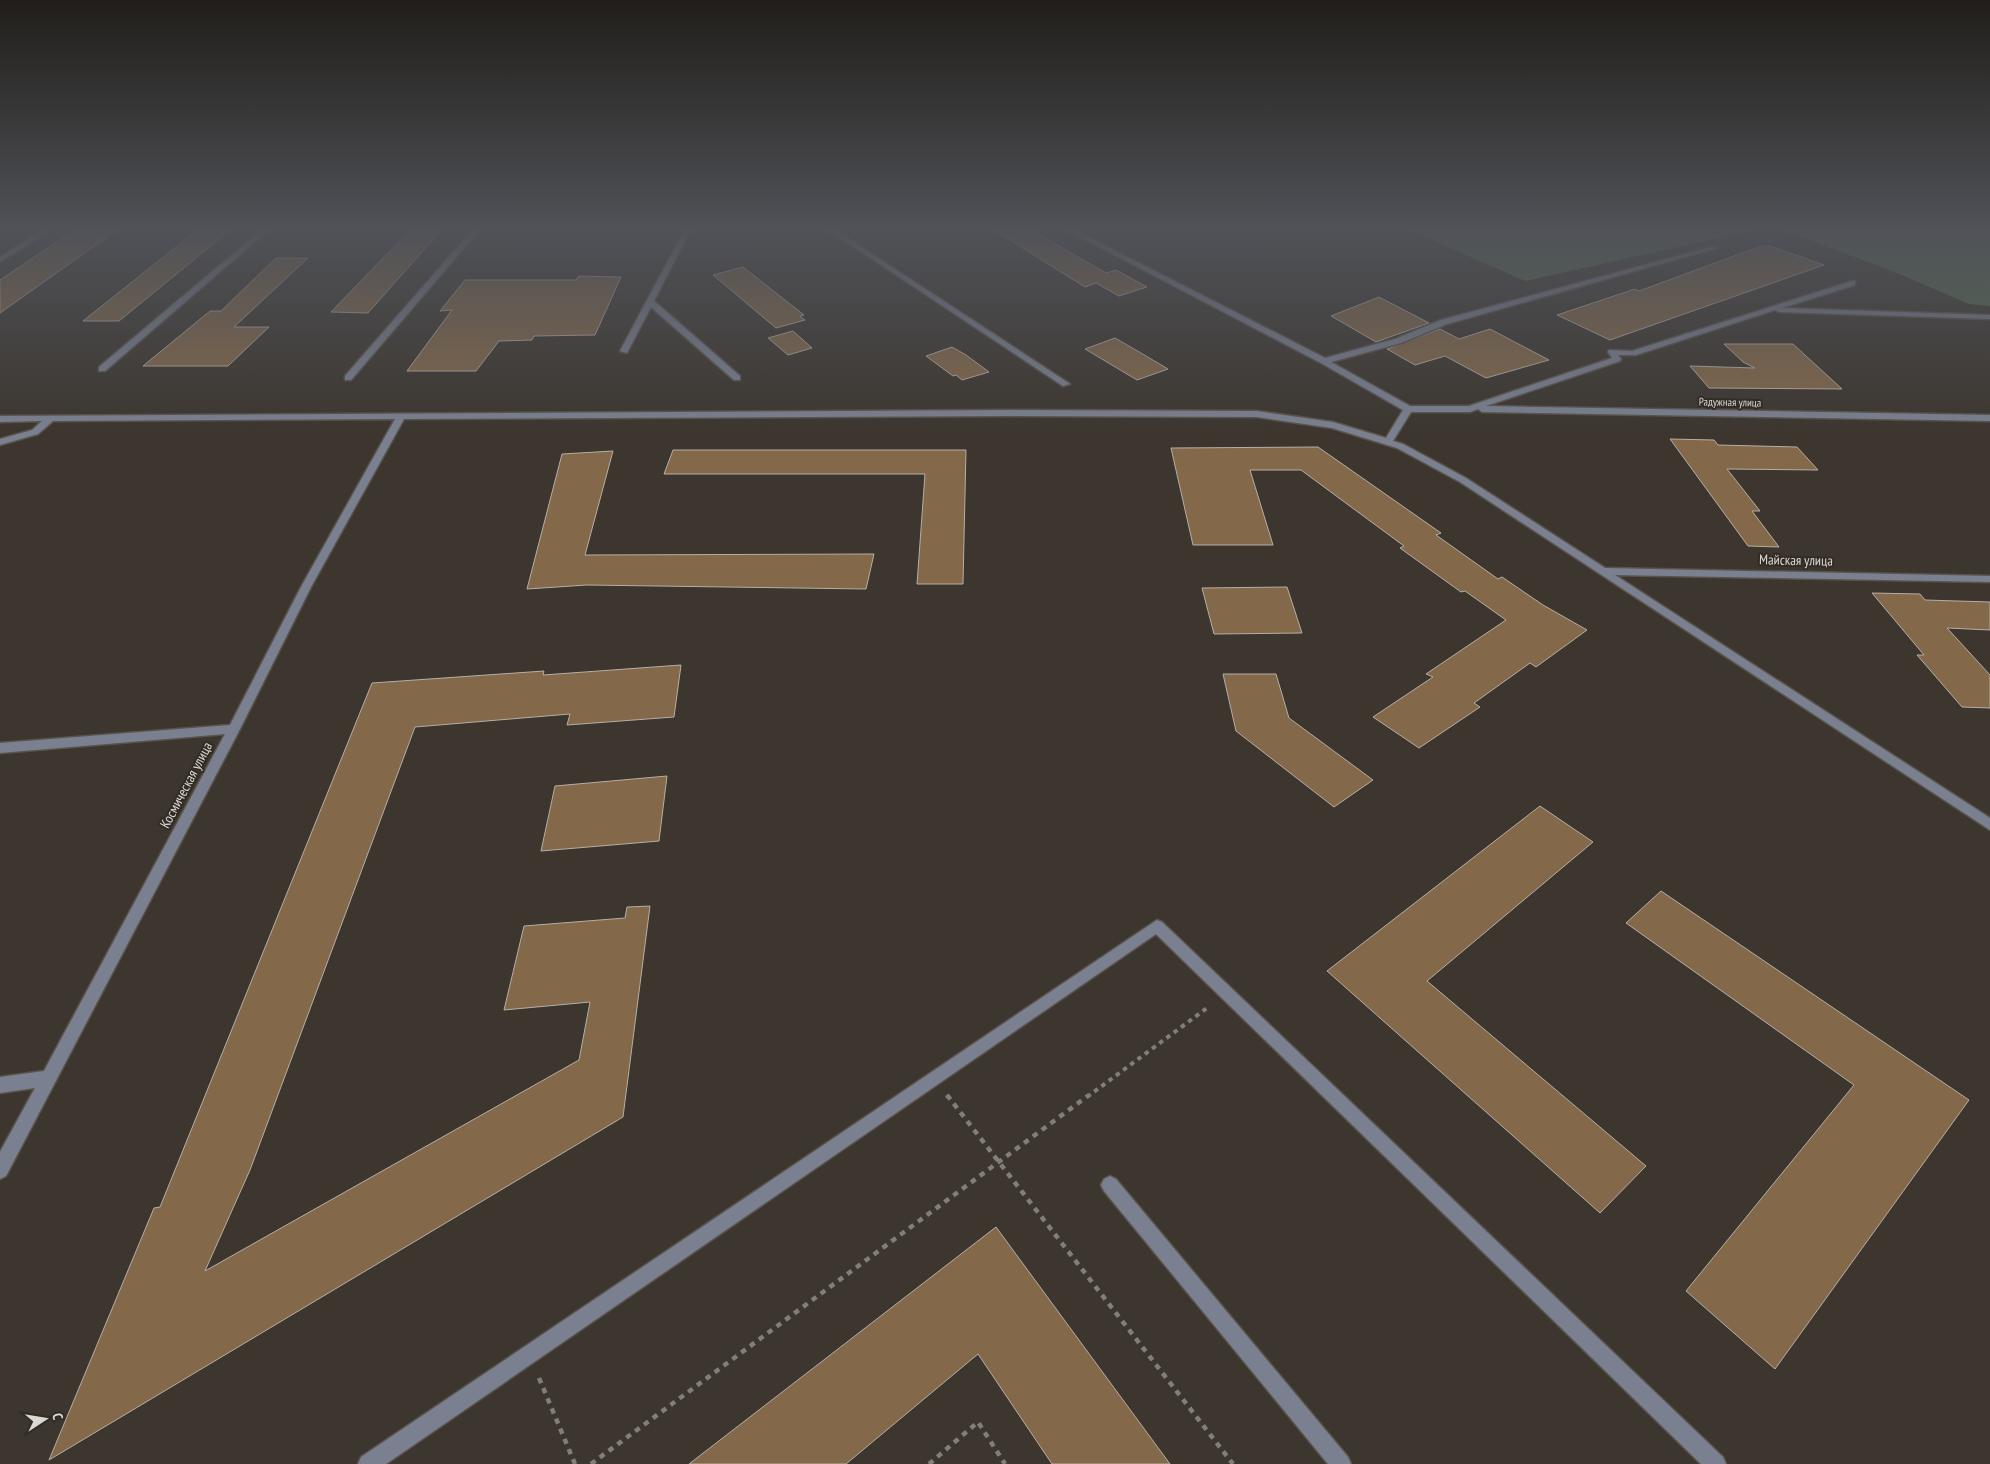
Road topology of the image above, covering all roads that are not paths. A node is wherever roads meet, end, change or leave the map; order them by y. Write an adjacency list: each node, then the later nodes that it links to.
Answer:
1 (189, 295): 13 (street)
2 (420, 295): 14 (street)
3 (653, 295): 8 (street)
4 (930, 295): 16 (street)
5 (1196, 295): 12 (street)
6 (1541, 295): 12 (street)
7 (1814, 295): 9 (street)
8 (650, 302): 11 (street); 15 (street)
9 (1769, 310): 10 (street); 18 (street)
10 (1990, 317)
11 (624, 351)
12 (1324, 362): 17 (street)
13 (102, 369)
14 (348, 378)
15 (737, 378)
16 (1066, 384)
17 (1408, 409): 18 (street, Радужная улица); 24 (street)
18 (1470, 409): 21 (street, Радужная улица)
19 (401, 416): 20 (street); 24 (street); 27 (street, Космическая улица)
20 (52, 418): 22 (street); 23 (street)
21 (1990, 418)
22 (0, 419)
23 (0, 442)
24 (1388, 442): 25 (street)
25 (1601, 571): 26 (street, Майская улица); 29 (street)
26 (1990, 579)
27 (234, 729): 28 (street); 30 (street, Космическая улица)
28 (0, 748)
29 (1990, 825)
30 (48, 1078): 31 (street); 32 (street, Космическая улица)
31 (0, 1085)
32 (0, 1170)
33 (1110, 1185): 35 (street)
34 (368, 1464): 36 (street)
35 (1341, 1464)
36 (1716, 1464)

